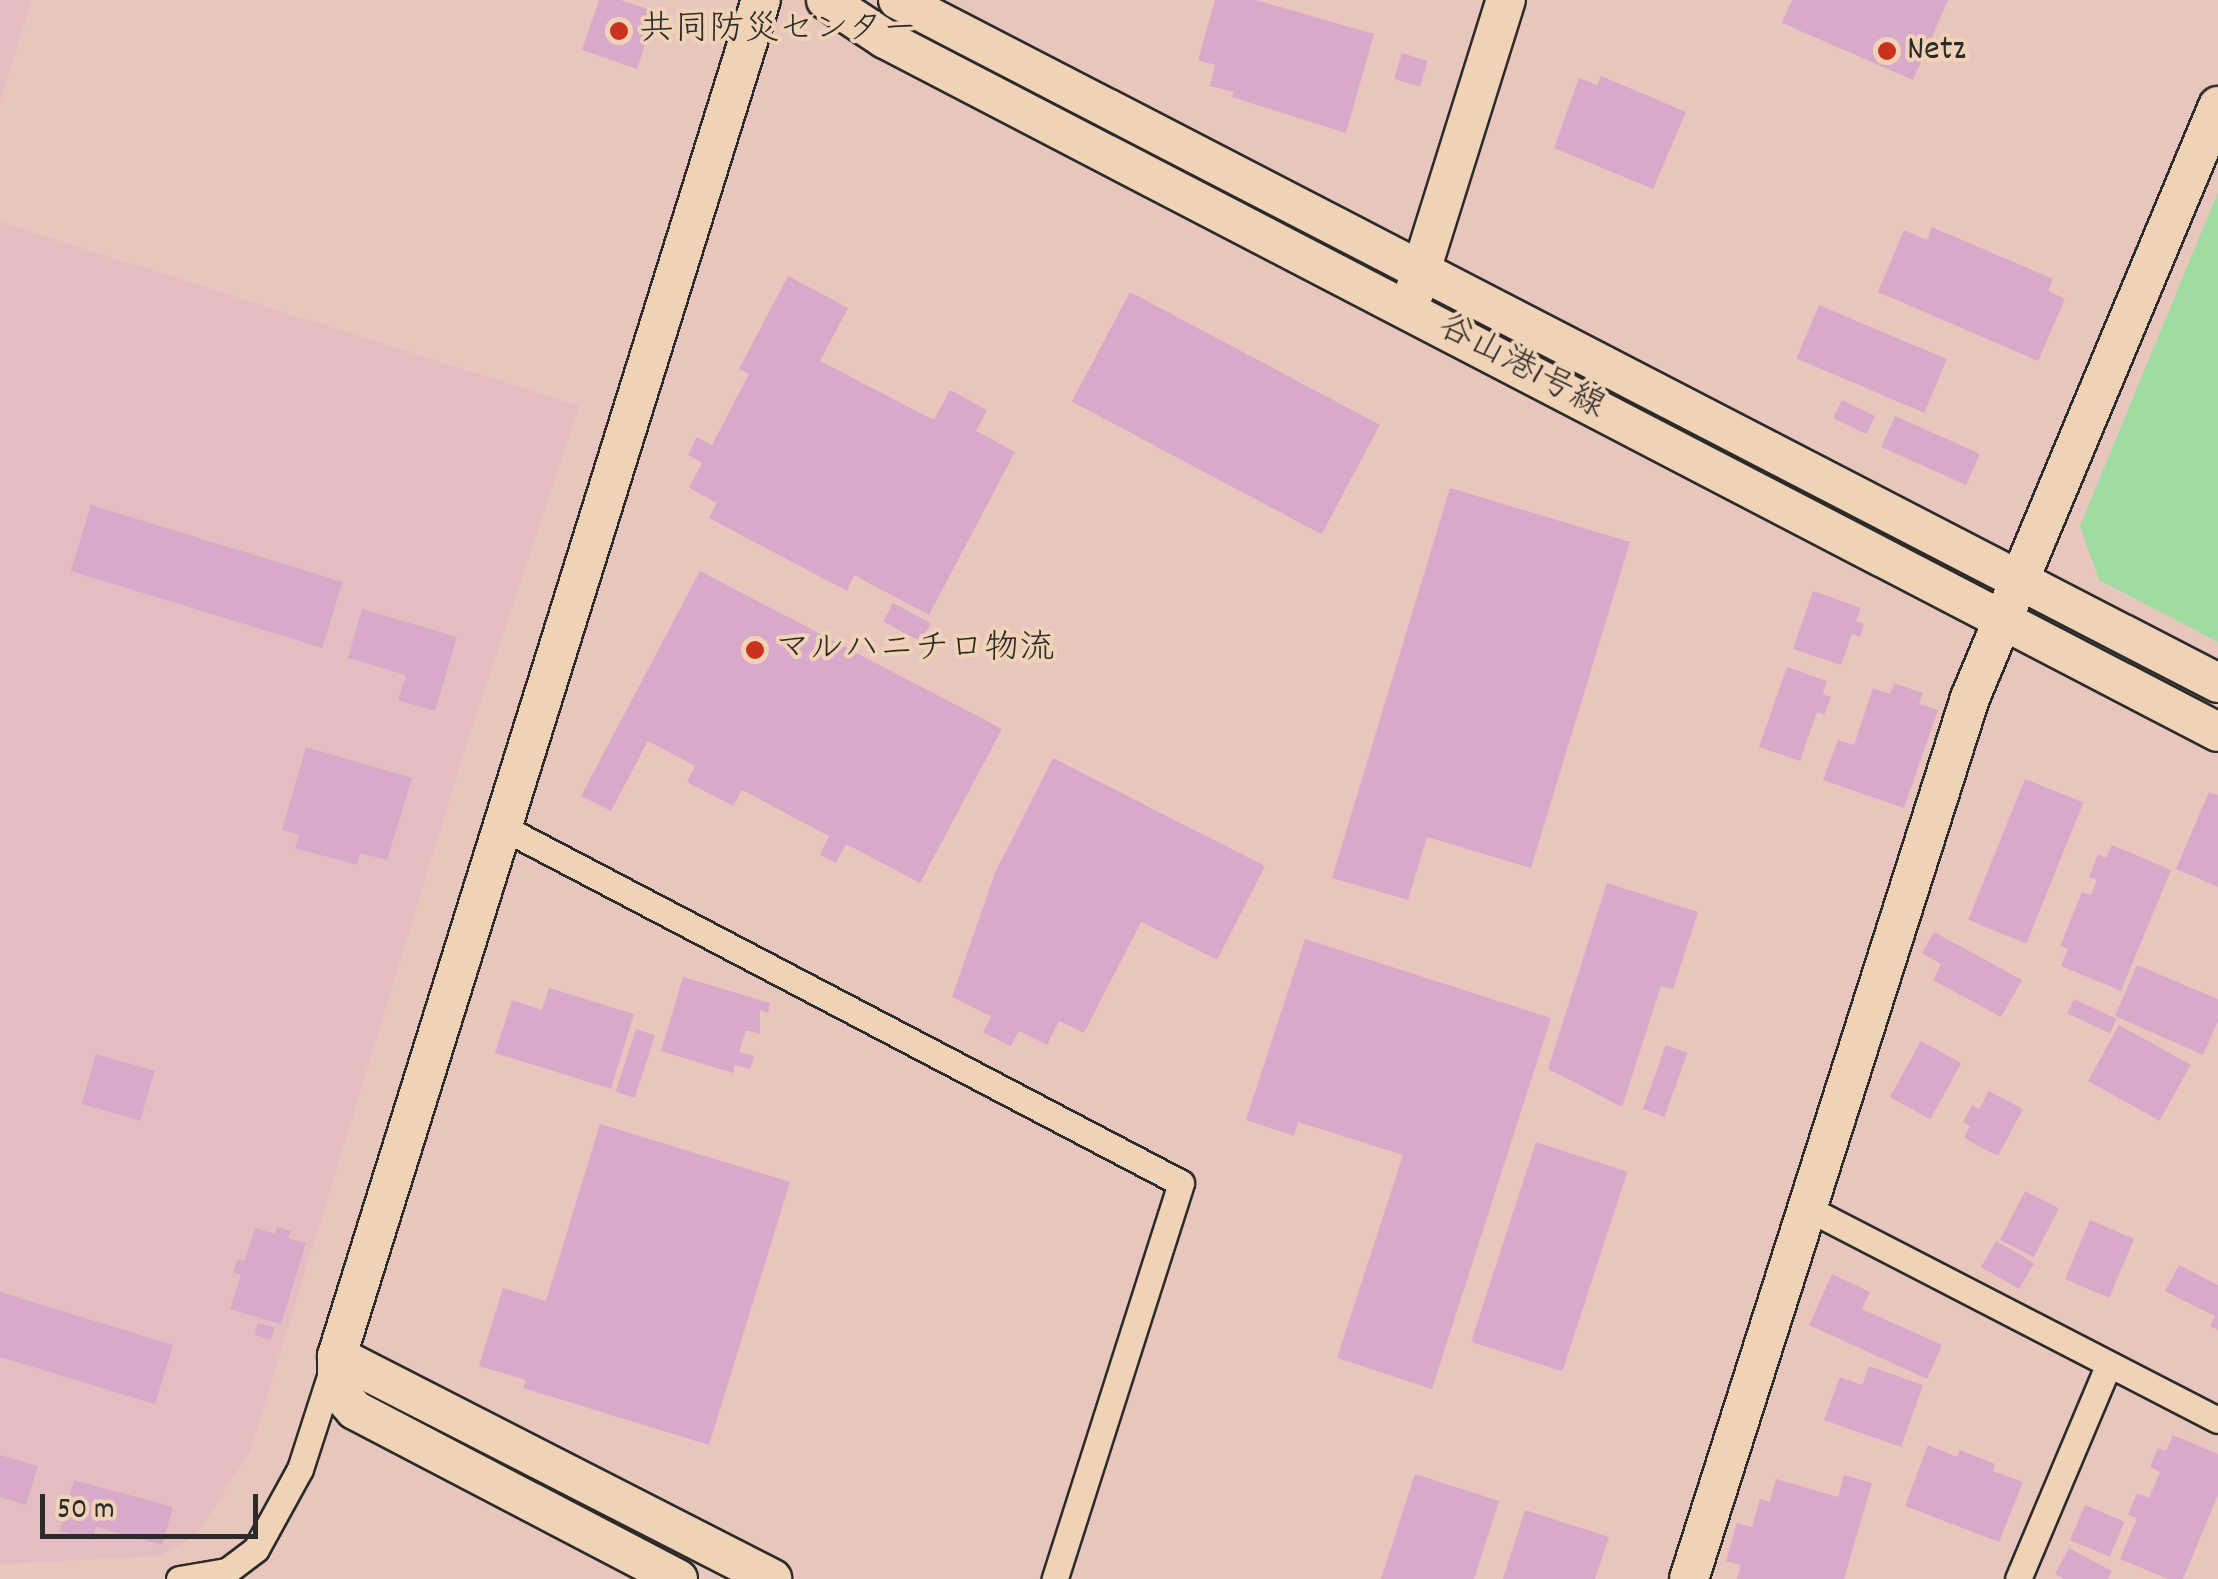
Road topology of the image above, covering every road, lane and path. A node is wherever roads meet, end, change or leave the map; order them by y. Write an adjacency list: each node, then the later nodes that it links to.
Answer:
1 (761, 0): 12 (street)
2 (826, 0): 7 (street, 谷山港1号線)
3 (898, 0): 6 (street, 谷山港1号線)
4 (1506, 0): 6 (street)
5 (2218, 106): 8 (street)
6 (1420, 271): 7 (street); 8 (street, 谷山港1号線)
7 (1409, 309): 9 (street, 谷山港1号線)
8 (2019, 582): 9 (street); 10 (street, 谷山港1号線)
9 (2003, 619): 11 (street, 谷山港1号線); 13 (street)
10 (2218, 683)
11 (2218, 732)
12 (504, 828): 14 (street); 20 (street)
13 (1808, 1208): 15 (street); 21 (street)
14 (337, 1356): 17 (street); 18 (street); 19 (street)
15 (2109, 1364): 16 (street); 22 (street)
16 (2218, 1420)
17 (180, 1579)
18 (678, 1579)
19 (772, 1579)
20 (1055, 1579)
21 (1689, 1579)
22 (2018, 1579)

